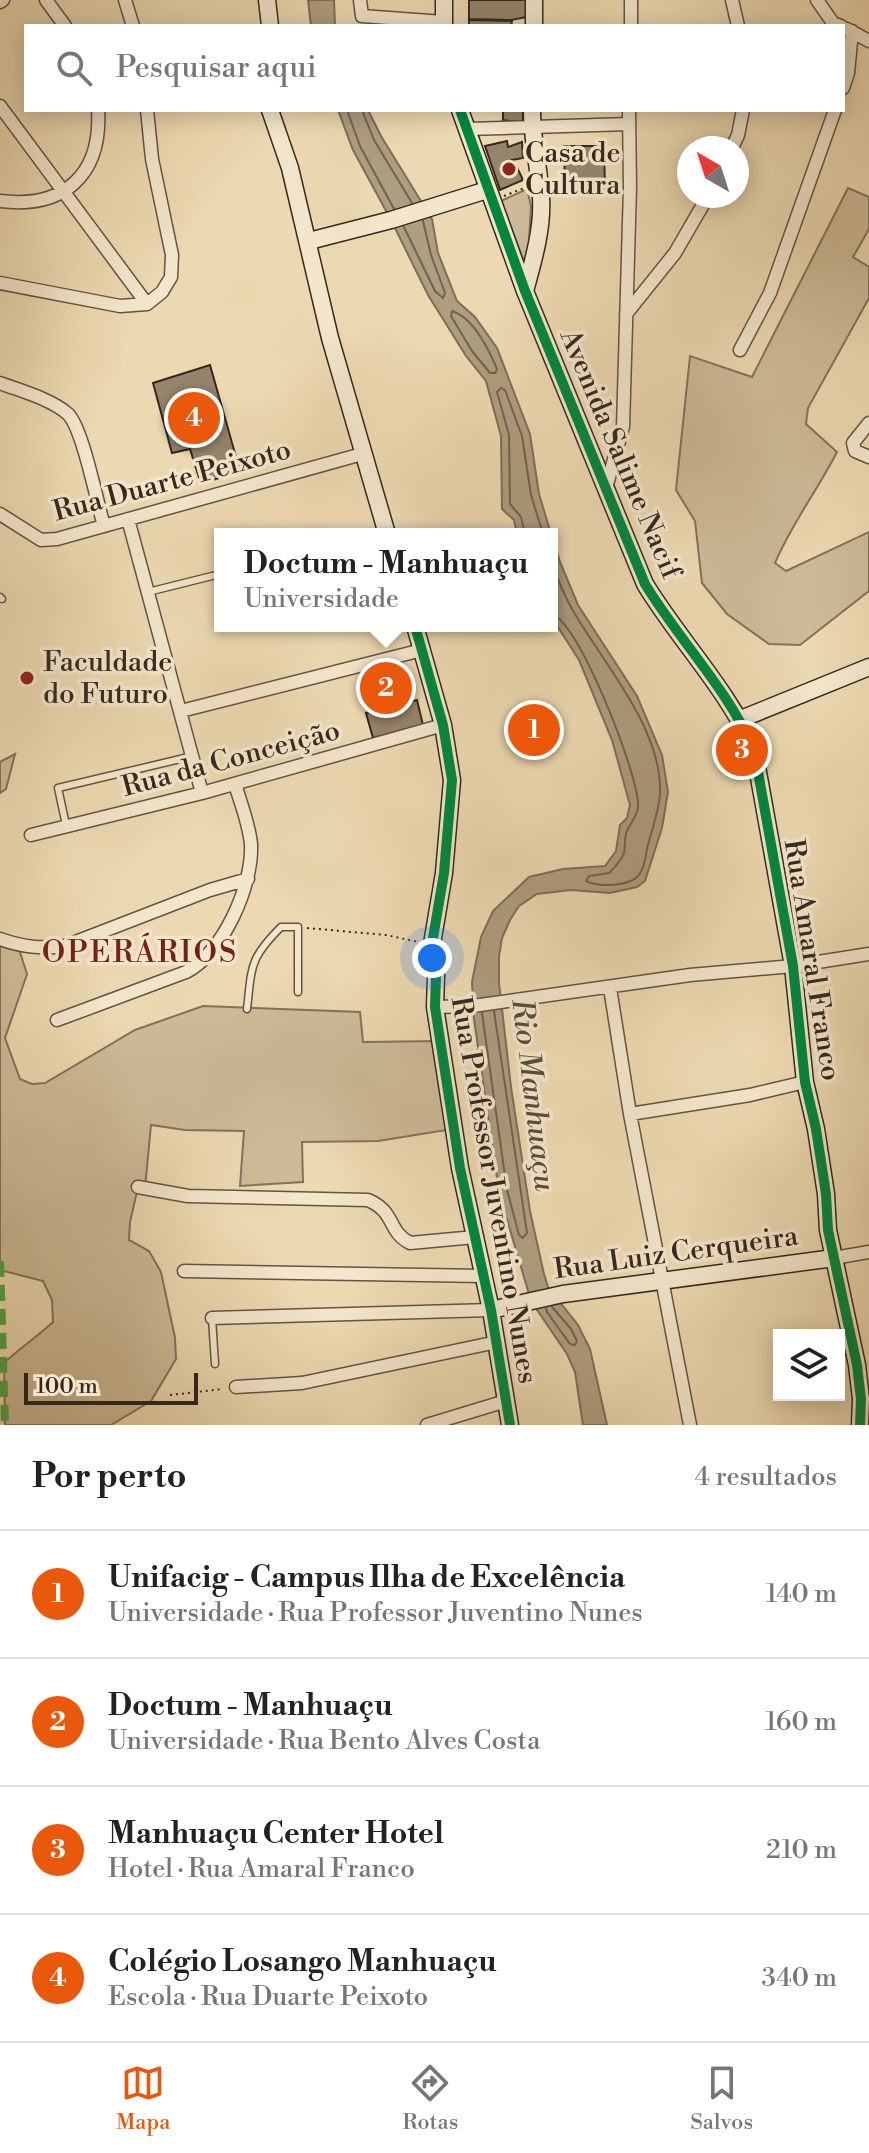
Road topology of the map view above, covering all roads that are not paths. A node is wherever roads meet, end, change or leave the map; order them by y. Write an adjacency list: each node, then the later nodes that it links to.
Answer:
1 (46, 0): 10 (street)
2 (125, 0): 11 (street)
3 (267, 0): 12 (street)
4 (360, 0): 13 (street)
5 (444, 0): 13 (street)
6 (534, 0): 14 (street)
7 (631, 0): 15 (street)
8 (732, 0): 16 (street)
9 (817, 0): 17 (street)
10 (64, 24)
11 (132, 24)
12 (270, 24)
13 (444, 24)
14 (534, 24)
15 (631, 24)
16 (738, 24)
17 (835, 24)
18 (845, 28): 19 (street); 20 (street)
19 (869, 41)
20 (845, 80)
21 (0, 106): 33 (street)
22 (98, 112): 33 (street)
23 (147, 112): 40 (street)
24 (271, 112): 37 (street)
25 (461, 112): 31 (street)
26 (629, 112): 30 (street)
27 (743, 112): 32 (street)
28 (834, 112): 42 (street)
29 (532, 118): 30 (street); 31 (street); 39 (street)
30 (629, 124): 41 (street)
31 (467, 129): 34 (street, Avenida Salime Nacif)
32 (738, 136)
33 (66, 192): 35 (street); 40 (street)
34 (490, 196): 37 (street); 39 (street, Avenida Salime Nacif)
35 (0, 201)
36 (701, 208): 41 (street)
37 (309, 241): 45 (street)
38 (0, 283): 40 (street)
39 (525, 291): 47 (street, Avenida Salime Nacif)
40 (147, 304)
41 (626, 314): 47 (street)
42 (740, 350)
43 (0, 383): 50 (street)
44 (869, 423): 46 (street)
45 (362, 454): 49 (street, Rua Duarte Peixoto); 51 (street)
46 (869, 457)
47 (605, 489): 58 (street, Avenida Salime Nacif)
48 (0, 514): 50 (street, Rua Duarte Peixoto)
49 (128, 519): 50 (street, Rua Duarte Peixoto); 53 (street)
50 (104, 526)
51 (385, 528)
52 (214, 576): 53 (lane)
53 (148, 592): 57 (street)
54 (417, 632): 55 (street, Rua Professor Juventino Nunes)
55 (422, 650): 57 (street); 59 (street, Rua Professor Juventino Nunes)
56 (869, 667): 58 (street)
57 (181, 711): 60 (street)
58 (741, 719): 68 (street, Rua Amaral Franco)
59 (443, 725): 61 (street, Rua da Conceição); 71 (street, Rua Professor Juventino Nunes)
60 (193, 756): 62 (street); 63 (lane)
61 (235, 784): 62 (street, Rua da Conceição); 65 (street)
62 (202, 793): 63 (street, Rua da Conceição)
63 (66, 827): 64 (street, Rua da Conceição)
64 (31, 835)
65 (248, 879): 66 (street); 73 (street)
66 (0, 939)
67 (869, 954): 68 (street)
68 (793, 966): 69 (street); 74 (street, Rua Amaral Franco)
69 (610, 988): 71 (street); 75 (street)
70 (298, 992): 72 (lane)
71 (435, 1007): 77 (street, Rua Professor Juventino Nunes)
72 (247, 1009)
73 (57, 1020)
74 (805, 1082): 75 (street); 79 (street, Rua Amaral Franco)
75 (630, 1114): 82 (street)
76 (138, 1187): 77 (street)
77 (475, 1237): 81 (street, Rua Professor Juventino Nunes)
78 (869, 1252): 79 (street, Rua Luiz Cerqueira)
79 (834, 1258): 82 (street, Rua Luiz Cerqueira); 92 (street, Rua Amaral Franco)
80 (184, 1271): 81 (street)
81 (484, 1276): 83 (street, Rua Professor Juventino Nunes)
82 (664, 1279): 83 (street, Rua Luiz Cerqueira); 91 (street)
83 (491, 1310): 84 (street); 85 (street, Rua Professor Juventino Nunes)
84 (212, 1318): 86 (lane)
85 (497, 1342): 87 (street); 88 (street, Rua Professor Juventino Nunes)
86 (215, 1364)
87 (236, 1387)
88 (506, 1401): 89 (street); 90 (street, Rua Professor Juventino Nunes)
89 (427, 1425)
90 (510, 1425)
91 (690, 1425)
92 (860, 1425)

